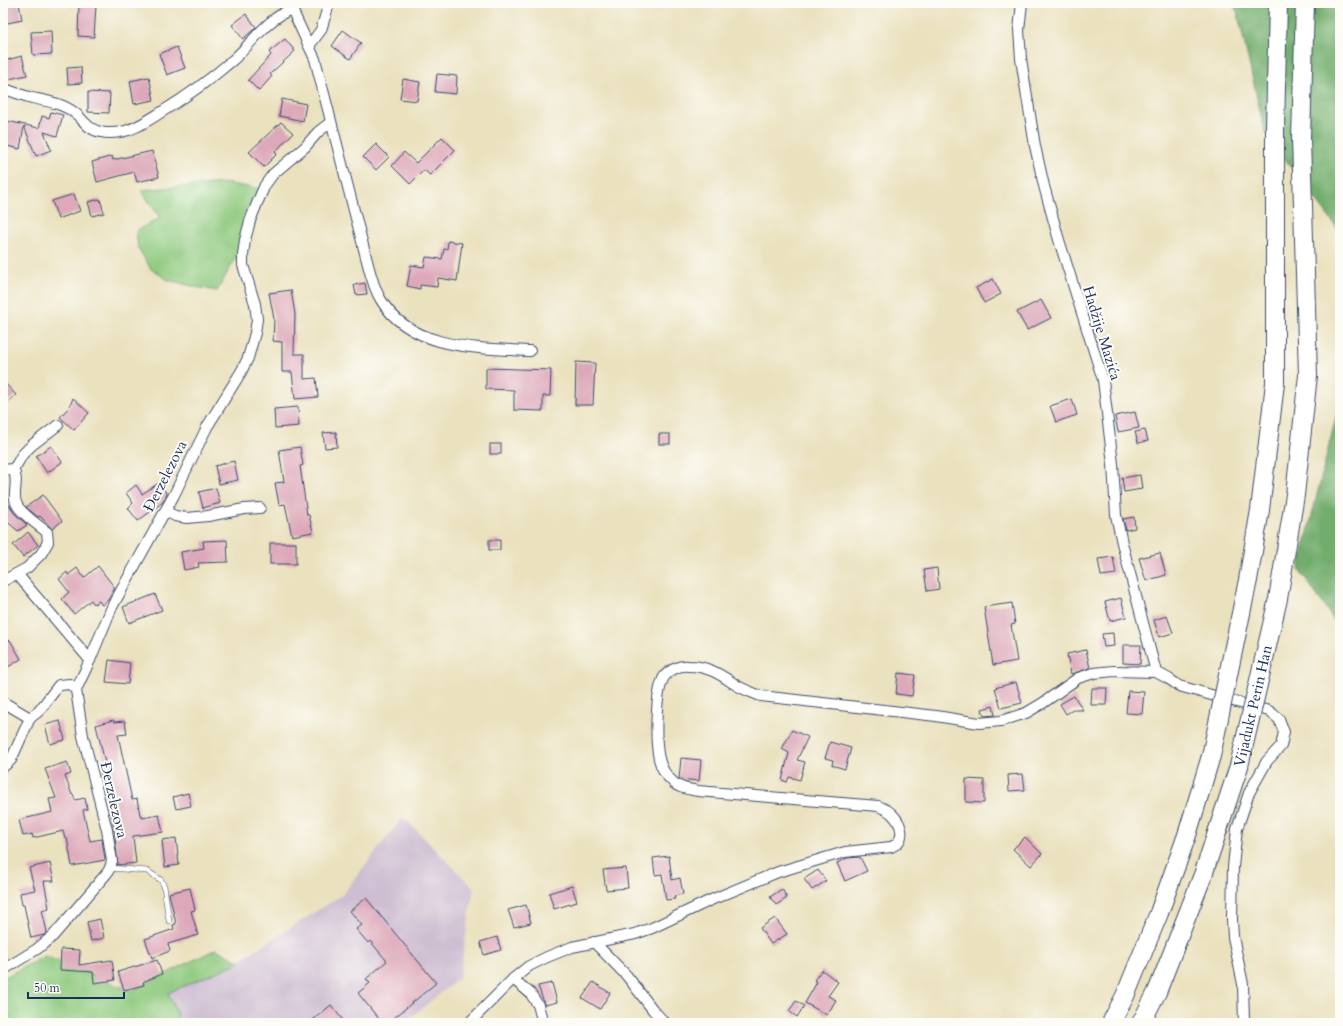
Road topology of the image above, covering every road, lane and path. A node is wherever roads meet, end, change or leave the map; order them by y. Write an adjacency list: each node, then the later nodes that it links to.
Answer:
1 (331, 3): 6 (street)
2 (1022, 3): 17 (street, Hadžije Mazića)
3 (1278, 3): 30 (highway, Vijadukt Perin Han, bridge)
4 (1305, 3): 31 (highway, Vijadukt Perin Han, bridge)
5 (290, 6): 6 (street); 7 (street)
6 (309, 46): 8 (street)
7 (3, 88)
8 (331, 122): 9 (street); 13 (street, Đerzelezova)
9 (530, 351)
10 (58, 425): 11 (street)
11 (8, 469): 14 (street)
12 (260, 508): 13 (street)
13 (165, 511): 16 (street, Đerzelezova)
14 (17, 574): 15 (street); 16 (street)
15 (3, 581)
16 (90, 660): 18 (street, Đerzelezova)
17 (1156, 672): 24 (street); 32 (street)
18 (76, 690): 20 (street); 22 (street, Đerzelezova)
19 (3, 702): 20 (street)
20 (30, 718): 21 (street)
21 (3, 767)
22 (110, 868): 23 (lane); 25 (street)
23 (169, 921)
24 (594, 942): 26 (street); 29 (street)
25 (3, 970)
26 (513, 979): 27 (street); 28 (street)
27 (469, 1023)
28 (543, 1023)
29 (665, 1023)
30 (1111, 1023)
31 (1141, 1023)
32 (1244, 1023)

